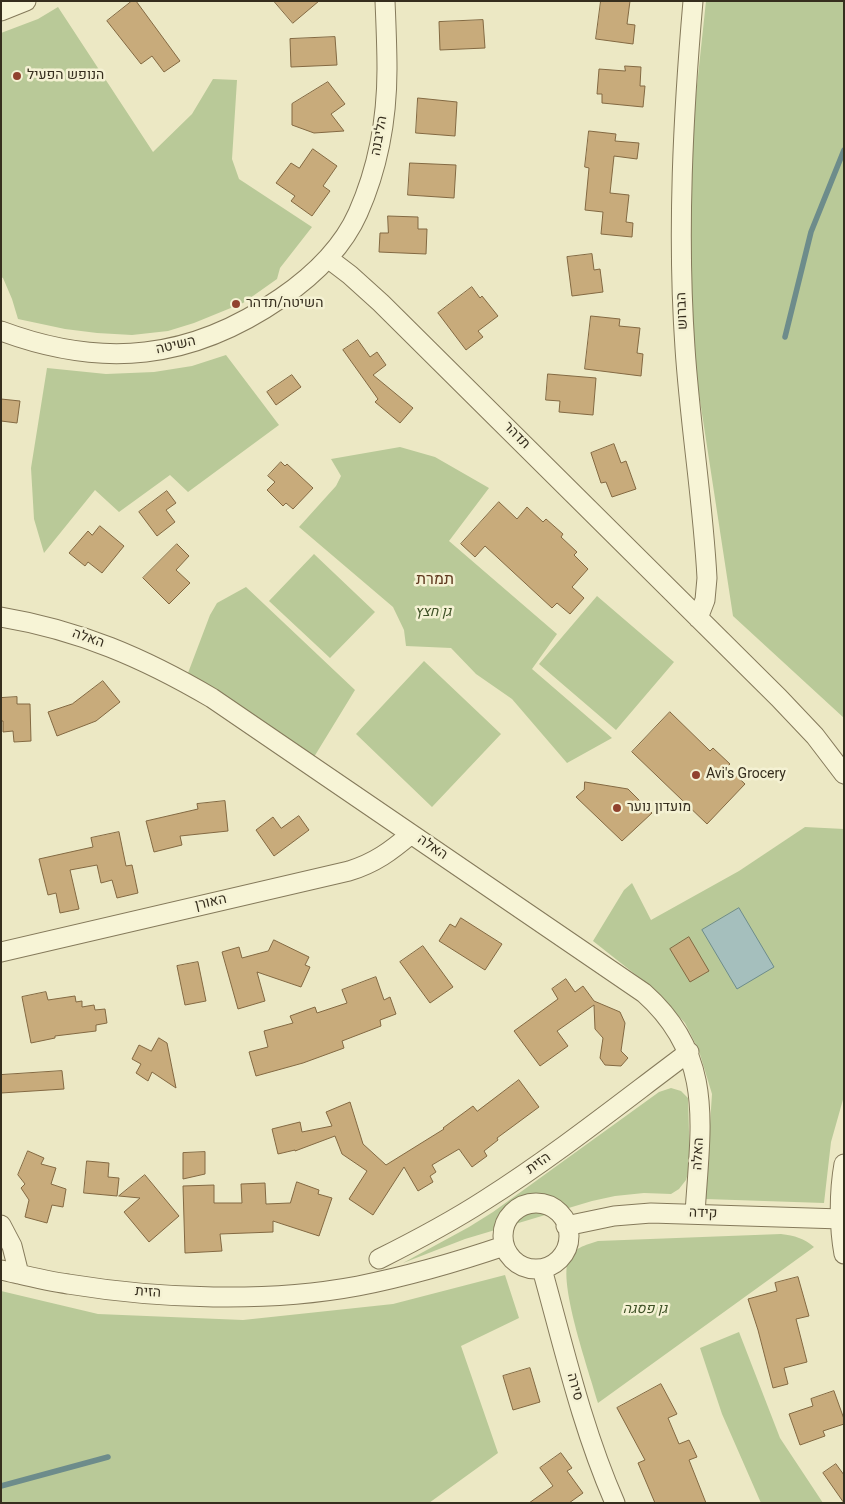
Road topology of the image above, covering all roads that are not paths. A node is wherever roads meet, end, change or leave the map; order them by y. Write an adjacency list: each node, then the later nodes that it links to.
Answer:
1 (26, 1): 4 (street)
2 (385, 1): 5 (street, הליבנה)
3 (693, 1): 8 (street, הברוש)
4 (1, 11)
5 (329, 259): 6 (street, השיטה); 8 (street, תדהר)
6 (1, 331)
7 (1, 617): 10 (street, האלה)
8 (698, 618): 9 (street, תדהר)
9 (844, 774)
10 (411, 834): 11 (street, האורן); 12 (street, האלה)
11 (1, 952)
12 (688, 1052): 14 (street, האלה); 20 (street, הזית)
13 (844, 1164): 15 (street)
14 (695, 1214): 15 (street, קידה); 17 (street, קידה)
15 (841, 1219): 19 (street)
16 (1, 1225): 22 (street)
17 (566, 1226): 18 (street); 21 (street)
18 (504, 1246): 21 (street); 22 (street, הזית)
19 (844, 1254)
20 (378, 1259)
21 (542, 1269): 23 (street, סירה)
22 (10, 1272)
23 (615, 1503)

